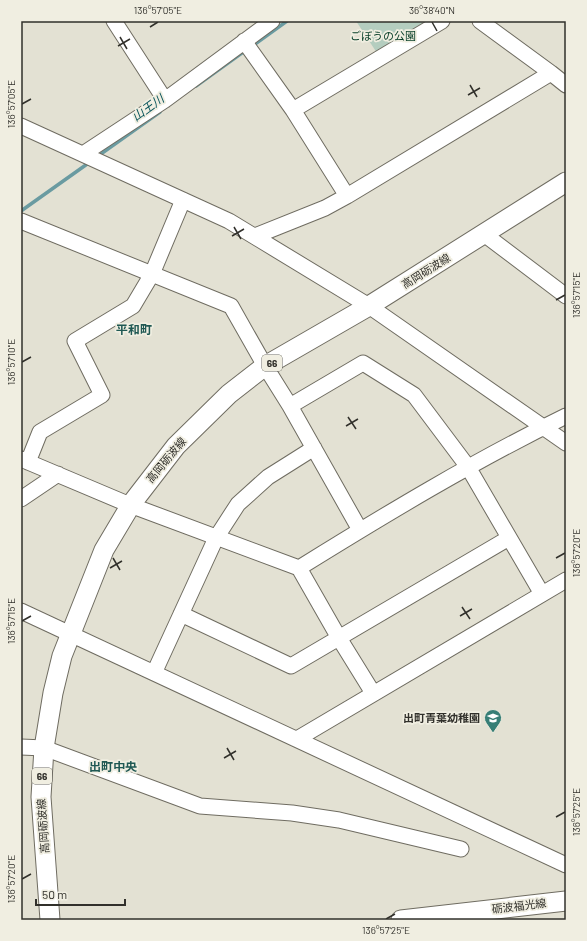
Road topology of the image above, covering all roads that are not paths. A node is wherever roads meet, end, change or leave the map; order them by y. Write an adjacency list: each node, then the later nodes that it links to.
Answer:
1 (114, 21): 8 (street)
2 (272, 21): 5 (street)
3 (442, 21): 9 (street)
4 (480, 21): 6 (street)
5 (244, 40): 8 (street); 9 (street)
6 (552, 73): 7 (street); 13 (street)
7 (566, 85)
8 (166, 100): 11 (street)
9 (293, 110): 13 (street)
10 (21, 126): 11 (street)
11 (83, 154): 14 (street)
12 (566, 182): 16 (main road, 高岡砺波線 / 66)
13 (347, 196): 17 (street)
14 (183, 200): 17 (street); 18 (street)
15 (21, 221): 18 (street)
16 (484, 234): 19 (street); 20 (main road, 高岡砺波線 / 66)
17 (255, 236): 20 (street)
18 (152, 274): 21 (street); 27 (street)
19 (566, 296)
20 (369, 306): 21 (main road, 高岡砺波線 / 66); 24 (street)
21 (265, 366): 22 (street); 31 (main road, 高岡砺波線 / 66)
22 (290, 406): 26 (street); 28 (street)
23 (566, 416): 24 (street)
24 (543, 427): 25 (street); 28 (street)
25 (566, 443)
26 (314, 448): 32 (street); 33 (street)
27 (25, 460): 29 (street)
28 (468, 467): 32 (street); 34 (street)
29 (58, 474): 30 (street); 31 (street)
30 (21, 498)
31 (130, 505): 33 (street); 40 (main road, 高岡砺波線 / 66)
32 (360, 530): 35 (street)
33 (216, 538): 35 (street); 39 (street)
34 (509, 538): 37 (street); 41 (street)
35 (299, 568): 41 (street)
36 (566, 580): 37 (street)
37 (542, 594): 43 (street)
38 (21, 611): 40 (street)
39 (181, 614): 41 (street); 42 (street)
40 (70, 635): 42 (street); 46 (main road, 高岡砺波線 / 66)
41 (339, 638): 43 (street)
42 (154, 673): 44 (street)
43 (373, 693): 44 (street)
44 (297, 739): 48 (street)
45 (21, 747): 46 (street)
46 (44, 748): 47 (street); 50 (main road, 高岡砺波線 / 66)
47 (461, 849)
48 (566, 865)
49 (566, 900): 51 (main road, 砺波福光線)
50 (50, 920)
51 (401, 920)

